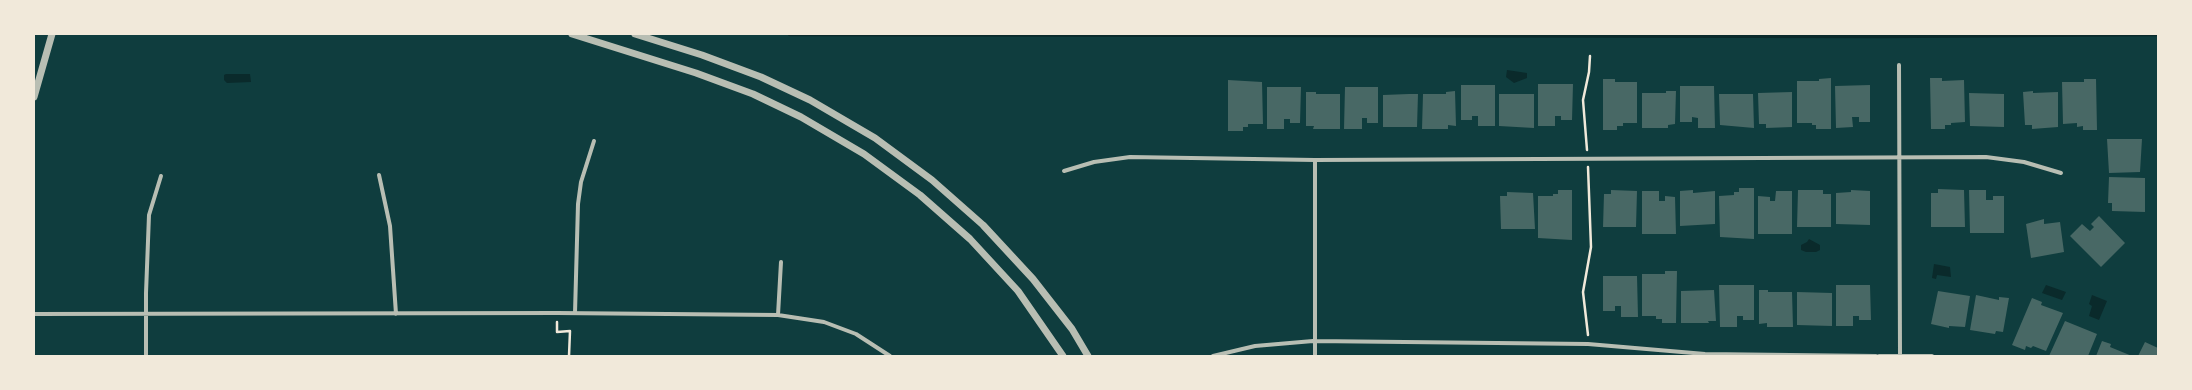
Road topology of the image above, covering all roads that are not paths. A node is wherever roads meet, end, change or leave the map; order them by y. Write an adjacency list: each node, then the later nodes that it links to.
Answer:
1 (52, 34): 5 (street)
2 (572, 34): 23 (street)
3 (635, 34): 24 (street)
4 (1900, 65): 8 (street)
5 (36, 75): 6 (street)
6 (34, 97)
7 (594, 141): 15 (street)
8 (1900, 157): 9 (street); 11 (street); 29 (street)
9 (1316, 160): 10 (street); 20 (street)
10 (1064, 171)
11 (2061, 173)
12 (379, 175): 17 (street)
13 (161, 176): 18 (street)
14 (781, 262): 19 (street)
15 (575, 313): 17 (street); 19 (street)
16 (34, 314): 18 (street)
17 (396, 314): 18 (street)
18 (146, 315): 21 (street)
19 (778, 315): 22 (street)
20 (1314, 341): 25 (street); 26 (street); 27 (street)
21 (146, 356)
22 (890, 356)
23 (1063, 356)
24 (1088, 356)
25 (1213, 356)
26 (1315, 356)
27 (1876, 356)
28 (1879, 356): 29 (street)
29 (1900, 356): 30 (street)
30 (1932, 356)

